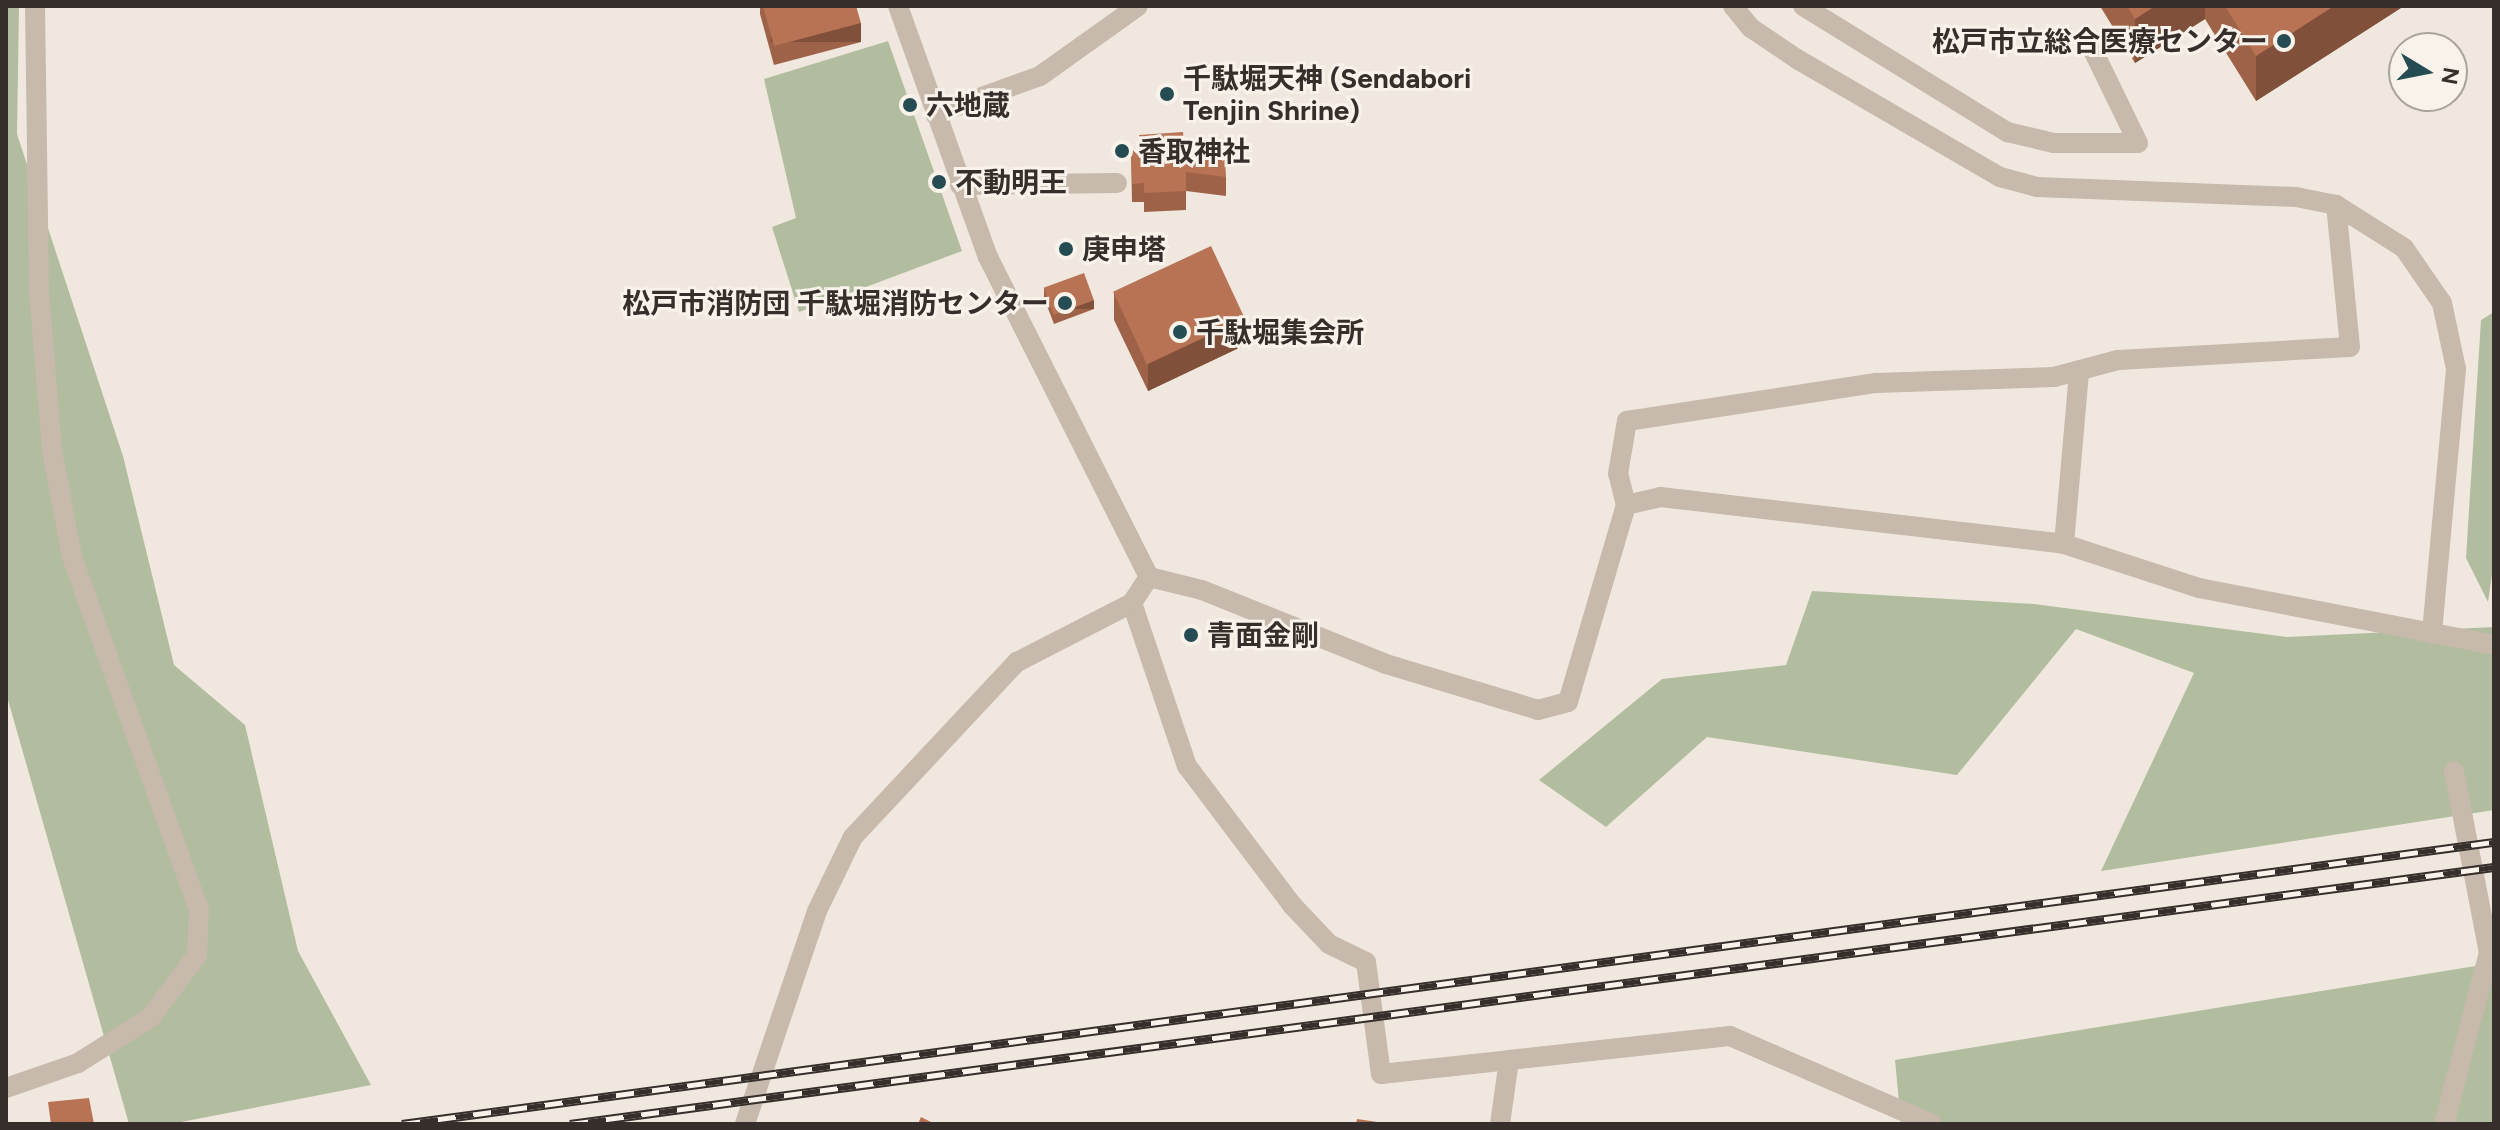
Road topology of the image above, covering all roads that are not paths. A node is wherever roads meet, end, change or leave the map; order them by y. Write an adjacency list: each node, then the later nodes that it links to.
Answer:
1 (35, 6): 20 (street)
2 (898, 6): 7 (street)
3 (1138, 6): 7 (street)
4 (1733, 6): 10 (street)
5 (1803, 6): 6 (street)
6 (2089, 42)
7 (935, 114): 9 (street)
8 (1117, 183): 9 (street)
9 (960, 185): 14 (street)
10 (2336, 205): 11 (street); 16 (street)
11 (2079, 371): 12 (street); 13 (street)
12 (1626, 505): 13 (street); 14 (street)
13 (2064, 544): 16 (street)
14 (1149, 577): 15 (street)
15 (1132, 603): 19 (street); 21 (street)
16 (2432, 634): 17 (street)
17 (2494, 645)
18 (2454, 771): 24 (street)
19 (1509, 1060): 22 (street); 23 (street)
20 (6, 1088)
21 (745, 1124)
22 (1500, 1124)
23 (1932, 1124)
24 (2444, 1124)

